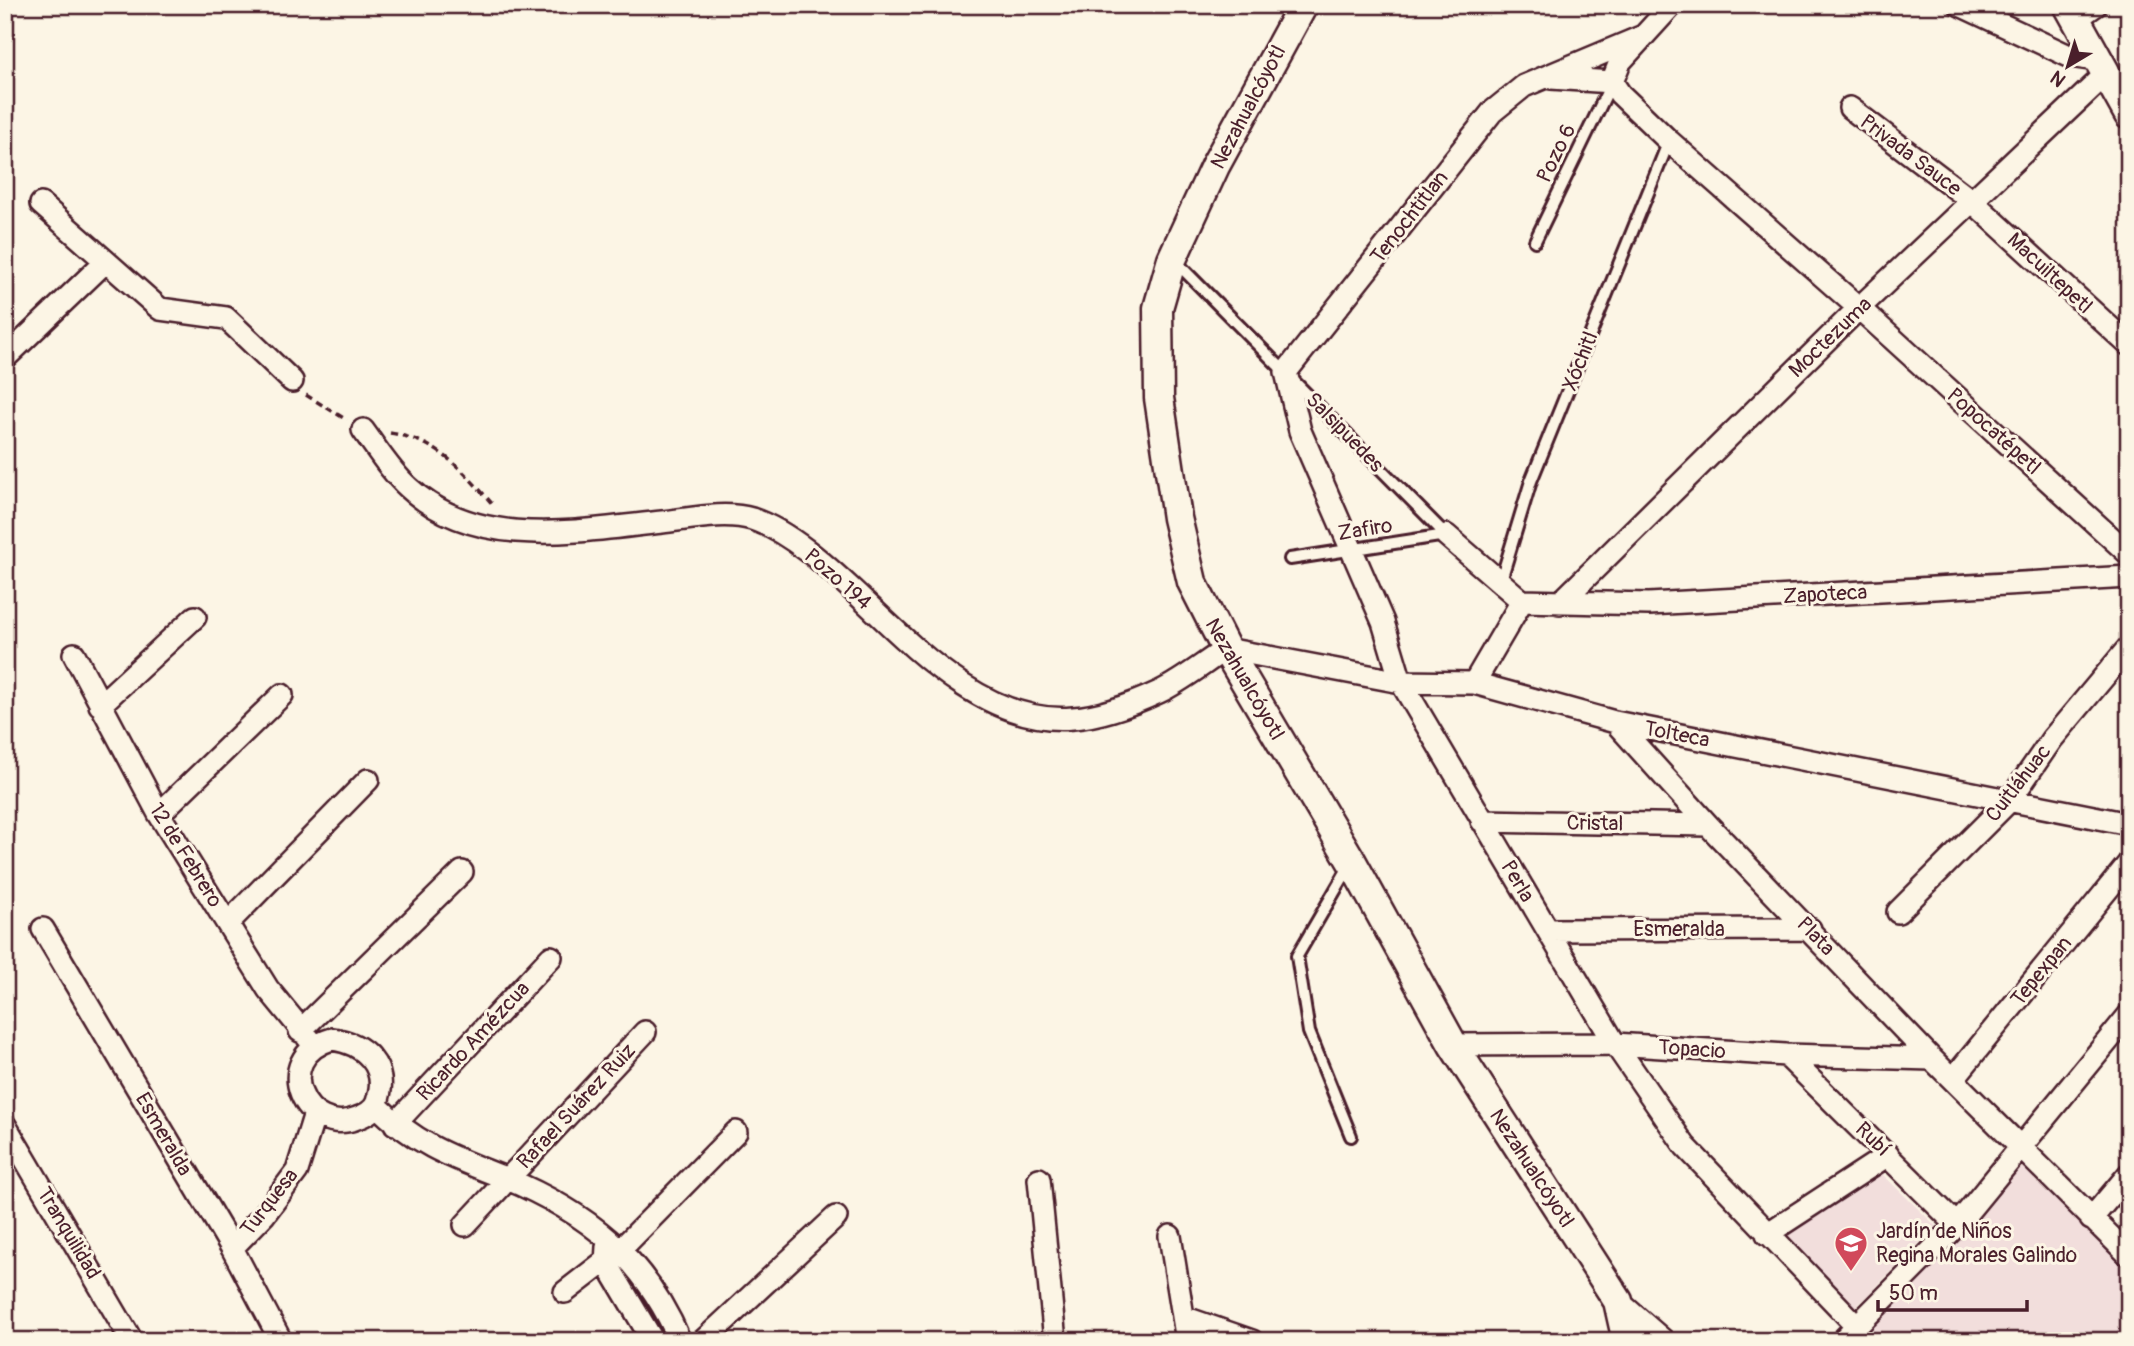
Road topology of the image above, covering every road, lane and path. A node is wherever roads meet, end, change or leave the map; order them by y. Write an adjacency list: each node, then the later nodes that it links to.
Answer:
1 (1303, 5): 15 (main road, Nezahualcóyotl)
2 (1672, 5): 5 (street)
3 (1959, 5): 6 (street)
4 (2080, 10): 6 (main road)
5 (1641, 37): 7 (street, Tenochtitlan); 8 (street)
6 (2100, 68): 10 (main road); 12 (street, Moctezuma)
7 (1545, 78): 8 (street); 20 (street, Tenochtitlan)
8 (1612, 82): 11 (street); 14 (lane, Pozo 6)
9 (1850, 108): 12 (street, Privada Sauce)
10 (2129, 116)
11 (1669, 141): 17 (street); 29 (lane, Xóchitl)
12 (1972, 201): 17 (street, Moctezuma); 18 (street, Macuiltepetl)
13 (41, 204): 16 (street)
14 (1535, 242)
15 (1172, 259): 20 (lane, Salsipuedes); 34 (main road, Nezahualcóyotl)
16 (104, 263): 19 (street); 21 (street)
17 (1859, 308): 26 (street, Popocatépetl); 31 (street, Moctezuma)
18 (2129, 345)
19 (5, 358)
20 (1286, 372): 24 (lane, Salsipuedes); 25 (street, Perla)
21 (292, 381): 22 (path)
22 (363, 430): 23 (street, Pozo 194); 23 (path)
23 (518, 533): 34 (street, Pozo 194)
24 (1446, 535): 25 (lane, Zafiro); 29 (street, Salsipuedes)
25 (1351, 551): 27 (lane, Zafiro); 36 (street, Perla)
26 (2129, 554)
27 (1290, 559)
28 (2129, 577): 31 (street, Zapoteca)
29 (1499, 584): 30 (street, Salsipuedes)
30 (1522, 601): 31 (street, Zapoteca); 37 (street)
31 (1560, 603)
32 (195, 617): 39 (street)
33 (2129, 647): 42 (street, Cuitláhuac)
34 (1226, 649): 36 (street, Tolteca); 47 (main road, Nezahualcóyotl)
35 (74, 654): 39 (street, 12 de Febrero)
36 (1401, 682): 37 (street, Tolteca); 44 (street, Perla)
37 (1474, 683): 40 (street, Tolteca)
38 (282, 695): 43 (street)
39 (100, 705): 43 (street, 12 de Febrero)
40 (1615, 722): 42 (street, Tolteca); 46 (street, Plata)
41 (368, 780): 51 (street)
42 (2010, 800): 45 (street, Tolteca); 50 (street, Cuitláhuac)
43 (159, 814): 51 (street, 12 de Febrero)
44 (1482, 821): 46 (street, Cristal); 54 (street, Perla)
45 (2129, 824)
46 (1708, 825): 53 (street, Plata)
47 (1352, 862): 60 (main road, Nezahualcóyotl); 69 (lane)
48 (2129, 863): 63 (street, Tepexpan)
49 (462, 872): 58 (street)
50 (1898, 912)
51 (228, 923): 58 (street, 12 de Febrero)
52 (44, 929): 81 (street, Esmeralda)
53 (1810, 929): 54 (street, Esmeralda); 62 (street, Plata)
54 (1548, 930): 59 (street, Perla)
55 (551, 957): 66 (street, Ricardo Amézcua)
56 (2129, 1015): 70 (street)
57 (645, 1032): 74 (street, Rafael Suárez Ruiz)
58 (307, 1038): 64 (street); 65 (street)
59 (1615, 1044): 60 (street, Topacio); 61 (street, Topacio); 79 (street, Perla)
60 (1453, 1045): 85 (main road, Nezahualcóyotl)
61 (1786, 1055): 62 (street, Topacio); 71 (street, Rubí)
62 (1932, 1059): 63 (street, Plata)
63 (1954, 1078): 70 (street, Plata)
64 (376, 1105): 65 (street); 66 (street)
65 (315, 1113): 81 (street, Turquesa)
66 (395, 1124): 74 (street)
67 (5, 1125): 88 (street, Tranquilidad)
68 (736, 1132): 82 (street)
69 (1351, 1136)
70 (2020, 1148): 76 (street, Plata); 78 (street)
71 (1888, 1154): 78 (street, Rubí); 79 (street)
72 (2129, 1174): 76 (street)
73 (1039, 1179): 93 (street)
74 (508, 1180): 77 (street, Rafael Suárez Ruiz); 82 (street)
75 (836, 1217): 92 (street)
76 (2091, 1219): 83 (street, Plata)
77 (465, 1225)
78 (1957, 1225): 87 (street)
79 (1767, 1234): 87 (street, Perla)
80 (1170, 1236): 86 (street)
81 (232, 1248): 89 (street, Esmeralda)
82 (612, 1249): 84 (street); 90 (street); 91 (street)
83 (2129, 1255)
84 (565, 1292)
85 (1618, 1301): 96 (main road); 97 (street)
86 (1183, 1317): 94 (street); 95 (street)
87 (1849, 1334)
88 (128, 1337)
89 (279, 1340)
90 (653, 1341)
91 (680, 1341)
92 (703, 1341)
93 (1055, 1341)
94 (1187, 1341)
95 (1252, 1341)
96 (1627, 1341)
97 (1664, 1341)

